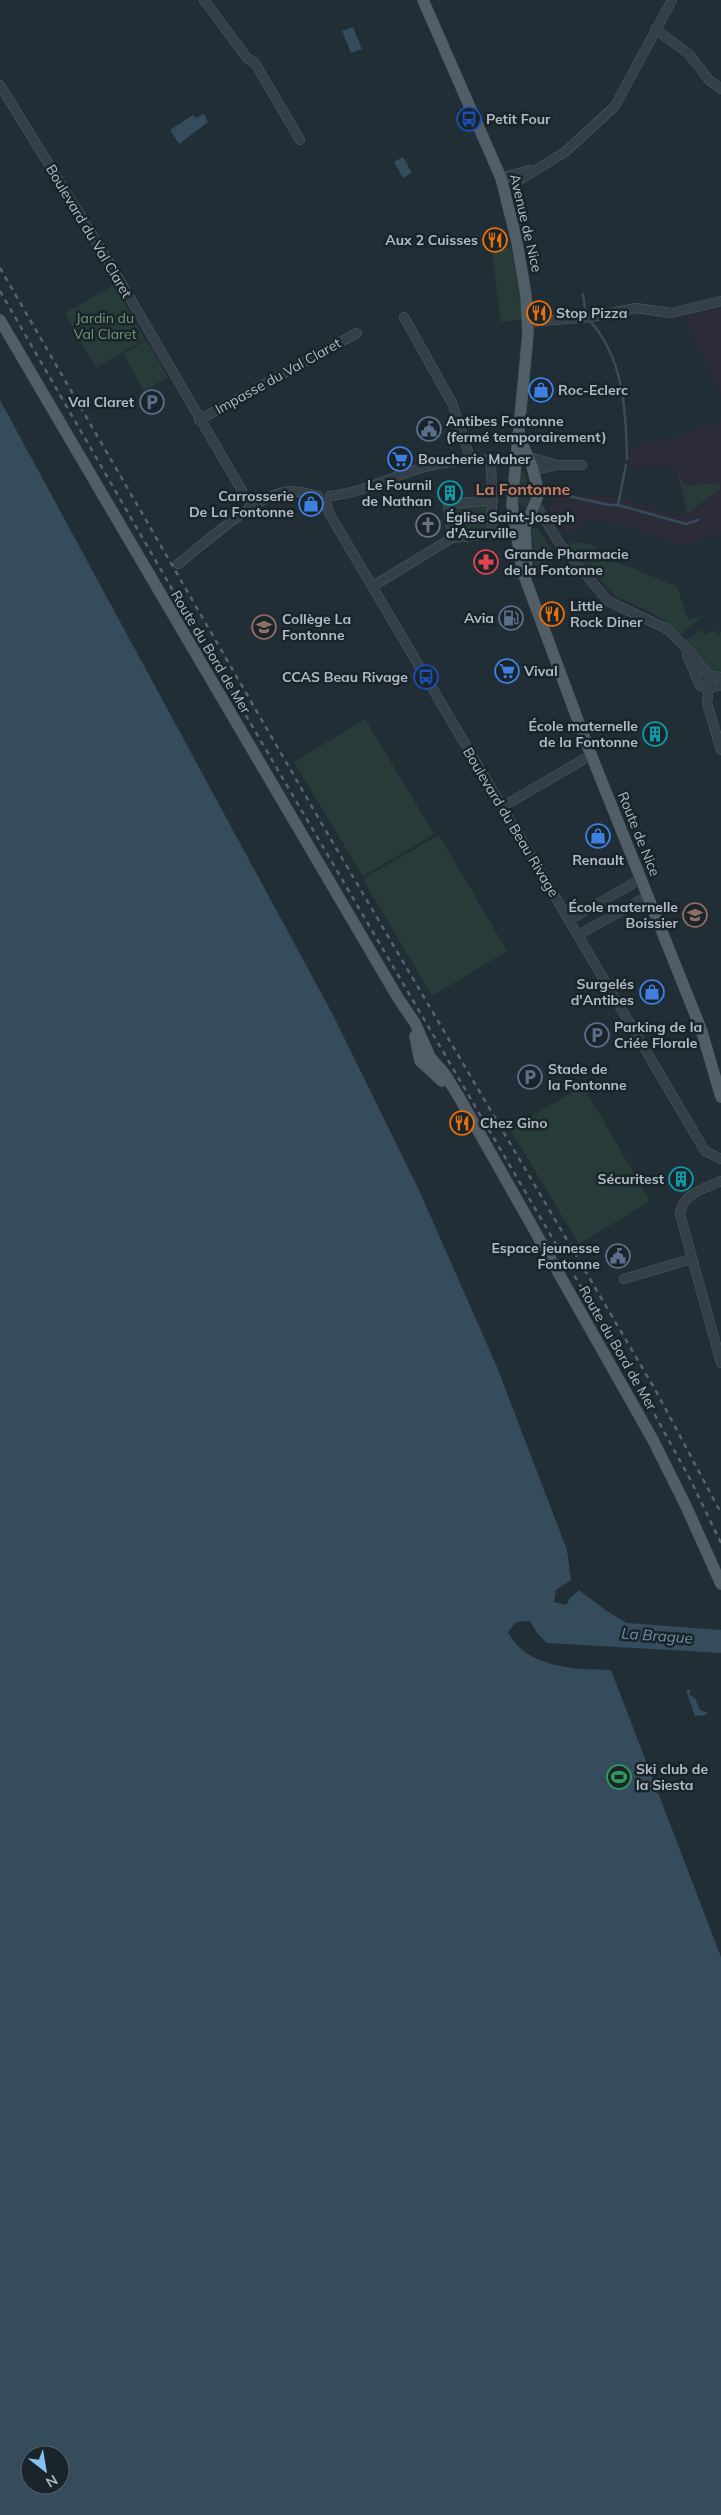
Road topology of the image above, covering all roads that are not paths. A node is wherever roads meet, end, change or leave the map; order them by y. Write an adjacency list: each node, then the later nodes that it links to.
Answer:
1 (204, 0): 7 (street)
2 (423, 0): 8 (main road, Avenue de Nice)
3 (672, 0): 4 (street)
4 (655, 29): 6 (street); 8 (street)
5 (0, 85): 14 (street, Boulevard du Val Claret)
6 (721, 89)
7 (300, 140)
8 (503, 184): 12 (main road, Avenue de Nice)
9 (721, 301): 12 (street)
10 (404, 317): 17 (street)
11 (0, 320): 53 (main road, Route du Bord de Mer)
12 (528, 322): 15 (main road, Avenue de Nice)
13 (357, 333): 14 (street, Impasse du Val Claret)
14 (199, 420): 28 (street, Boulevard du Val Claret)
15 (520, 437): 16 (main road, Avenue de Nice); 19 (main road, Avenue de Nice)
16 (529, 457): 19 (main road); 20 (street); 22 (main road, Avenue de Nice)
17 (471, 461): 18 (street); 25 (street)
18 (491, 461): 19 (street); 26 (street)
19 (516, 462): 23 (main road); 24 (main road, Avenue de Nice)
20 (557, 465): 21 (street); 22 (street)
21 (582, 465)
22 (533, 470): 23 (main road, Avenue de Nice)
23 (537, 483): 27 (main road, Avenue de Nice)
24 (514, 491): 29 (main road); 33 (main road, Avenue de Nice)
25 (325, 498): 28 (street); 34 (street, Boulevard du Beau Rivage)
26 (493, 500): 31 (street); 31 (street)
27 (536, 504): 29 (main road, Avenue de Nice); 30 (street)
28 (252, 508): 32 (street)
29 (530, 516): 30 (street); 33 (main road, Avenue de Nice)
30 (547, 526): 35 (street)
31 (452, 538): 34 (street)
32 (178, 564)
33 (527, 582): 41 (main road, Route de Nice)
34 (373, 586): 42 (street, Boulevard du Beau Rivage)
35 (678, 640): 36 (street); 39 (street)
36 (710, 677): 37 (street); 39 (street)
37 (721, 677)
38 (721, 686): 39 (street)
39 (708, 689): 40 (street)
40 (721, 750)
41 (591, 754): 42 (street); 43 (main road, Route de Nice)
42 (502, 807): 45 (street, Boulevard du Beau Rivage)
43 (641, 879): 44 (main road, Route de Nice); 45 (street)
44 (648, 896): 46 (street); 47 (main road, Route de Nice)
45 (572, 918): 46 (street, Boulevard du Beau Rivage)
46 (581, 934): 48 (street)
47 (721, 1097)
48 (721, 1159)
49 (721, 1181): 50 (street)
50 (691, 1258): 51 (street); 52 (street)
51 (624, 1279)
52 (721, 1362)
53 (721, 1584)

